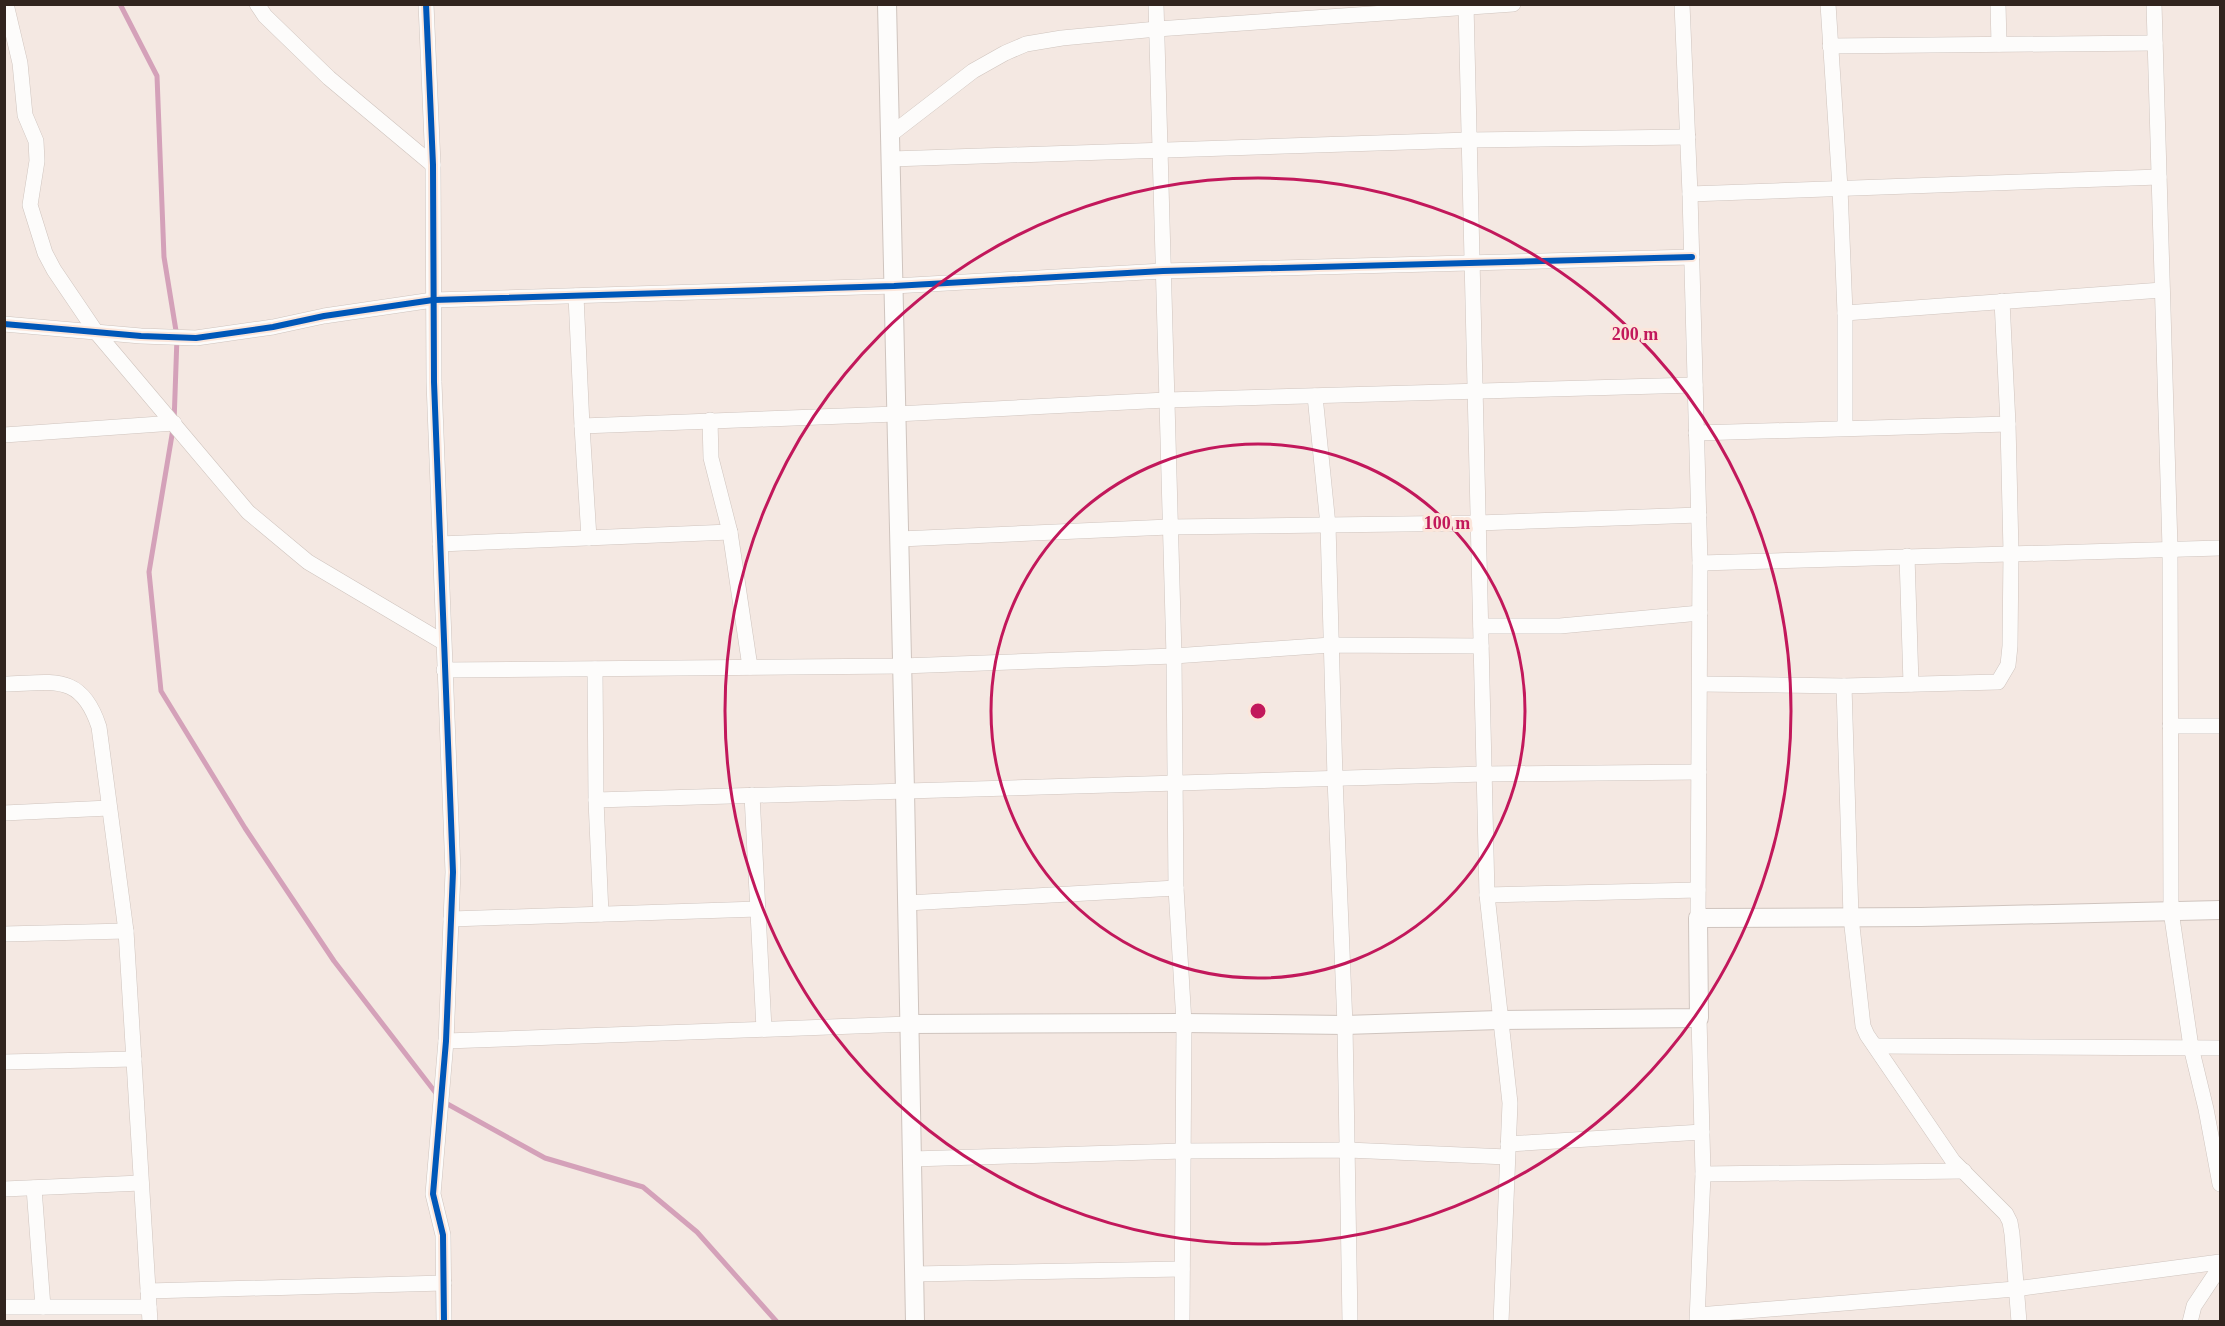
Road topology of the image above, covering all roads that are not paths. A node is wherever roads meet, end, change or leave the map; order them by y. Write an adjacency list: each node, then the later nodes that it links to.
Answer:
1 (6, 4): 13 (street)
2 (257, 4): 22 (street)
3 (426, 4): 22 (street)
4 (887, 4): 17 (street)
5 (1156, 4): 12 (street)
6 (1513, 4): 11 (street)
7 (1682, 4): 18 (street)
8 (1828, 4): 16 (street)
9 (1998, 4): 15 (street)
10 (2154, 4): 14 (street)
11 (1466, 7): 12 (street); 19 (street)
12 (1157, 29): 17 (street); 20 (street)
13 (9, 35): 36 (street)
14 (2155, 43): 15 (street); 23 (street)
15 (1999, 45): 16 (street)
16 (1830, 46): 24 (street)
17 (890, 135): 21 (street)
18 (1688, 137): 19 (street); 25 (street)
19 (1469, 140): 20 (street); 27 (street)
20 (1160, 149): 21 (street); 28 (street)
21 (891, 159): 29 (street)
22 (433, 165): 32 (street)
23 (2159, 177): 24 (street); 30 (street)
24 (1840, 188): 25 (street); 34 (street)
25 (1690, 194): 26 (street)
26 (1692, 257): 27 (street); 37 (street)
27 (1473, 263): 28 (street); 38 (street)
28 (1163, 271): 29 (street); 40 (street)
29 (894, 286): 31 (street); 41 (street)
30 (2162, 290): 33 (street); 57 (street)
31 (576, 296): 32 (street); 45 (street)
32 (433, 300): 36 (street); 56 (street)
33 (2002, 301): 34 (street); 44 (street)
34 (1845, 313): 46 (street)
35 (4, 324): 36 (street)
36 (96, 332): 43 (street)
37 (1695, 385): 38 (street); 47 (street)
38 (1475, 392): 39 (street); 50 (street)
39 (1315, 396): 40 (street); 51 (street)
40 (1166, 400): 41 (street); 52 (street)
41 (896, 414): 42 (street); 55 (street)
42 (710, 420): 45 (street); 53 (street)
43 (174, 423): 48 (street); 64 (street)
44 (2008, 424): 46 (street); 59 (street)
45 (582, 426): 54 (street)
46 (1845, 428): 47 (street)
47 (1696, 433): 49 (street)
48 (4, 435)
49 (1699, 515): 50 (street); 61 (street)
50 (1478, 523): 51 (street); 63 (street)
51 (1328, 525): 52 (street); 65 (street)
52 (1169, 527): 55 (street); 67 (street)
53 (730, 532): 54 (street); 69 (street)
54 (588, 538): 56 (street)
55 (900, 539): 68 (street)
56 (440, 544): 64 (street)
57 (2170, 548): 58 (street); 59 (street); 76 (street)
58 (2220, 548)
59 (2011, 552): 60 (street); 74 (street)
60 (1907, 556): 61 (street); 74 (street)
61 (1700, 563): 62 (street)
62 (1700, 613): 63 (street); 73 (street)
63 (1481, 626): 66 (street)
64 (443, 642): 71 (street)
65 (1331, 645): 66 (street); 67 (street); 80 (street)
66 (1481, 646): 79 (street)
67 (1174, 657): 68 (street); 81 (street)
68 (902, 666): 69 (street); 82 (street)
69 (750, 667): 70 (street)
70 (595, 669): 71 (street); 84 (street)
71 (444, 670): 97 (street)
72 (4, 684): 85 (street)
73 (1700, 684): 75 (street); 78 (street)
74 (1911, 684): 75 (street)
75 (1844, 686): 95 (street)
76 (2170, 726): 77 (street); 93 (street)
77 (2220, 726)
78 (1699, 772): 79 (street); 88 (street)
79 (1484, 774): 80 (street); 89 (street)
80 (1335, 778): 81 (street); 104 (street)
81 (1176, 783): 82 (street); 87 (street)
82 (905, 791): 83 (street); 90 (street)
83 (752, 795): 84 (street); 91 (street)
84 (596, 800): 94 (street)
85 (109, 808): 86 (street); 98 (street)
86 (4, 813)
87 (1176, 888): 90 (street); 102 (street)
88 (1698, 890): 89 (street); 96 (street)
89 (1487, 895): 101 (street)
90 (907, 903): 103 (street)
91 (758, 909): 94 (street); 105 (street)
92 (2220, 910): 93 (street)
93 (2171, 911): 95 (street); 108 (street)
94 (601, 914): 97 (street)
95 (1851, 917): 96 (street); 107 (street)
96 (1698, 918): 100 (street)
97 (452, 919): 106 (street)
98 (126, 931): 99 (street); 110 (street)
99 (4, 934)
100 (1699, 1018): 101 (street); 112 (street)
101 (1499, 1020): 104 (street); 114 (street)
102 (1184, 1023): 103 (street); 104 (street); 115 (street)
103 (909, 1024): 105 (street); 116 (street)
104 (1345, 1025): 113 (street)
105 (764, 1029): 106 (street)
106 (446, 1041): 126 (street)
107 (1875, 1046): 108 (street); 117 (street)
108 (2191, 1047): 109 (street); 120 (street)
109 (2220, 1048)
110 (134, 1059): 111 (street); 119 (street)
111 (4, 1062)
112 (1702, 1132): 114 (street); 118 (street)
113 (1348, 1150): 114 (street); 115 (street); 136 (street)
114 (1507, 1150): 137 (street)
115 (1183, 1151): 116 (street); 124 (street)
116 (912, 1159): 125 (street)
117 (1964, 1171): 118 (street); 127 (street)
118 (1703, 1174): 132 (street)
119 (141, 1183): 121 (street); 128 (street)
120 (2220, 1184)
121 (34, 1188): 122 (street); 130 (street)
122 (4, 1190)
123 (2220, 1265): 127 (street); 139 (street)
124 (1182, 1269): 125 (street); 135 (street)
125 (914, 1274): 134 (street)
126 (444, 1283): 128 (street); 133 (street)
127 (2015, 1289): 132 (street); 138 (street)
128 (148, 1291): 131 (street)
129 (4, 1307): 130 (street)
130 (43, 1307): 131 (street)
131 (149, 1314)
132 (1698, 1318)
133 (444, 1322)
134 (915, 1322)
135 (1182, 1322)
136 (1350, 1322)
137 (1501, 1322)
138 (2019, 1322)
139 (2190, 1322)

